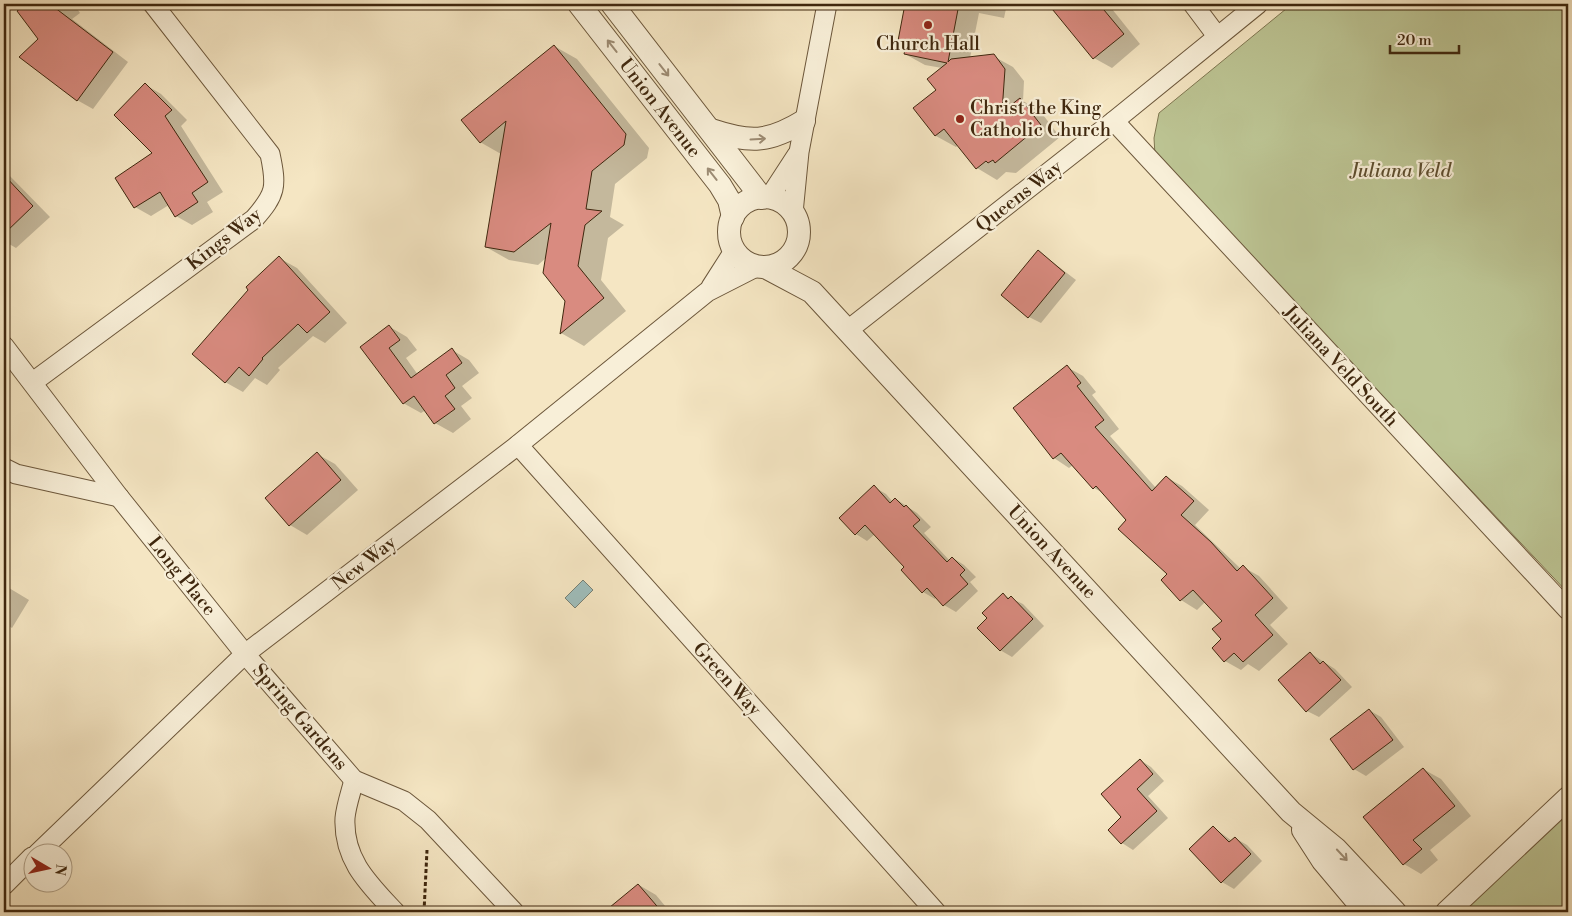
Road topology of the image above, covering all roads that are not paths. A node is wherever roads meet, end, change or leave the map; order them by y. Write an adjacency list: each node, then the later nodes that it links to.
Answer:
1 (153, 4): 23 (street, Kings Way)
2 (579, 4): 11 (street, Union Avenue, one-way to 2)
3 (612, 4): 10 (street, Union Avenue, one-way to 10)
4 (827, 4): 8 (street)
5 (1193, 4): 7 (street)
6 (1258, 4): 7 (street, Queens Way)
7 (1217, 36): 9 (street, Queens Way)
8 (804, 121): 10 (street, one-way to 8); 12 (street)
9 (1114, 121): 21 (street, Queens Way); 27 (street, Juliana Veld South)
10 (710, 130): 11 (street); 13 (street, Union Avenue)
11 (688, 144): 15 (street, Union Avenue, one-way to 11)
12 (799, 152): 13 (street); 14 (street)
13 (766, 198): 14 (street); 15 (street)
14 (793, 214): 16 (street)
15 (733, 217): 17 (street)
16 (796, 245): 18 (street); 20 (street, Union Avenue)
17 (734, 251): 18 (street); 19 (street, New Way)
18 (761, 267): 19 (street, New Way); 20 (street, Union Avenue)
19 (707, 292): 24 (street, New Way)
20 (812, 292): 21 (street, Union Avenue)
21 (848, 330): 31 (street, Union Avenue)
22 (4, 346): 23 (street, Long Place)
23 (33, 382): 26 (street, Long Place)
24 (518, 445): 28 (street, New Way); 37 (street, Green Way)
25 (4, 468): 26 (street)
26 (119, 497): 28 (street, Long Place)
27 (1568, 610)
28 (245, 654): 29 (street, Spring Gardens); 32 (street, New Way)
29 (354, 780): 35 (street, Spring Gardens); 36 (street, Spring Gardens)
30 (1568, 798): 40 (street)
31 (1291, 812): 38 (street, Union Avenue); 39 (street, Union Avenue, one-way to 39)
32 (47, 844)
33 (22, 867): 34 (street)
34 (4, 885)
35 (395, 912)
36 (514, 912)
37 (936, 912)
38 (1366, 912)
39 (1395, 912)
40 (1447, 912)

